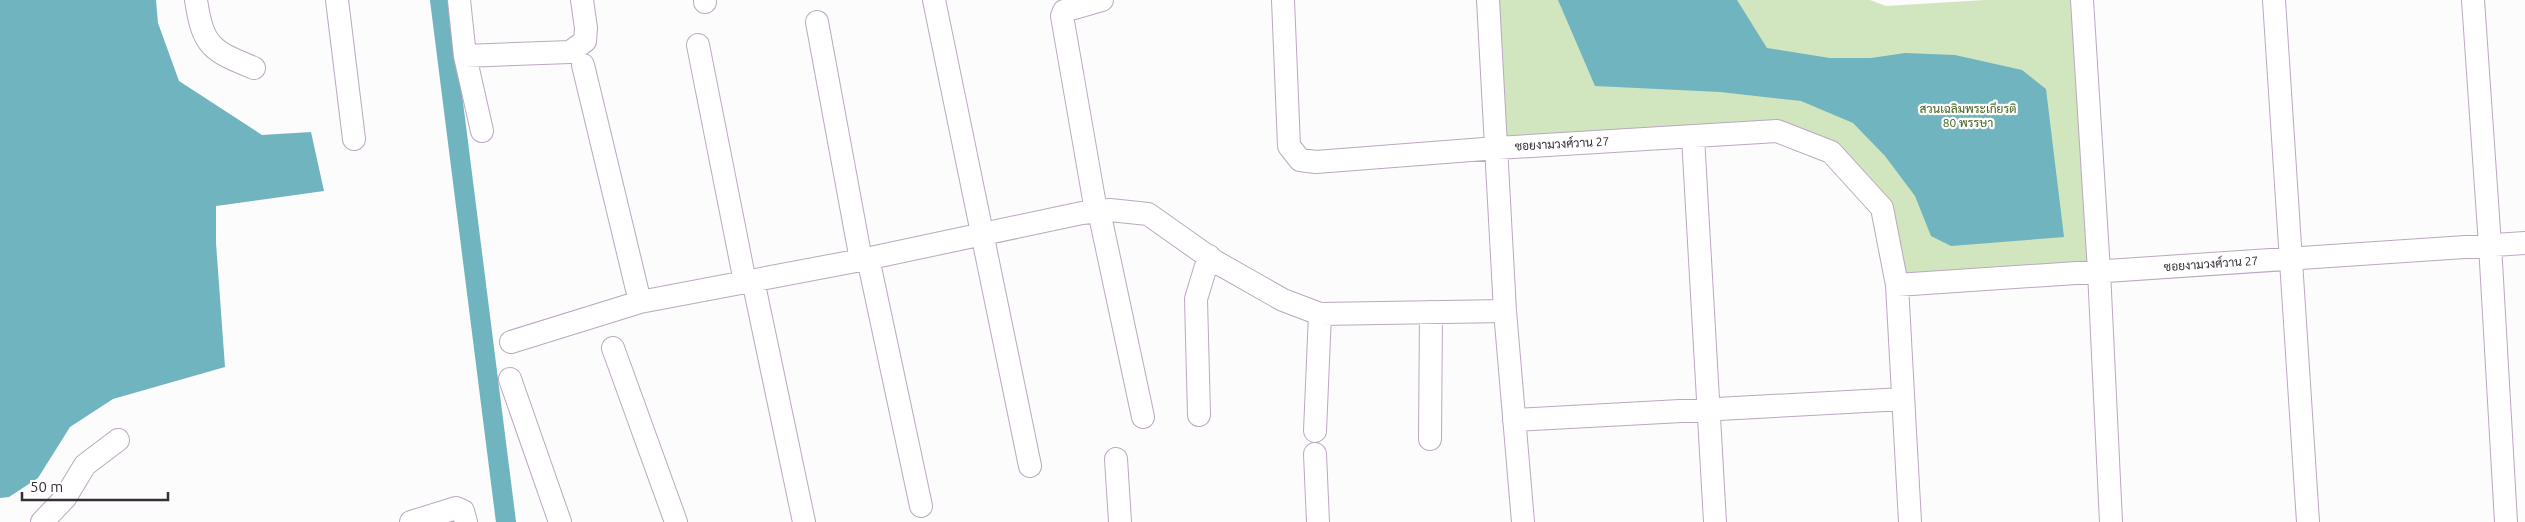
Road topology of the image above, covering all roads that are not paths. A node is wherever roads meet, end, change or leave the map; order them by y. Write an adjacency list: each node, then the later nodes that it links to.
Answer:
1 (196, 0): 16 (street)
2 (337, 0): 19 (street)
3 (459, 0): 14 (street)
4 (582, 0): 14 (street)
5 (934, 0): 22 (street)
6 (1102, 0): 21 (street)
7 (1283, 0): 20 (street, ซอยงามวงศ์วาน 27)
8 (1488, 0): 20 (street)
9 (2082, 0): 28 (street)
10 (2274, 0): 26 (street)
11 (2473, 0): 24 (street)
12 (817, 22): 27 (street)
13 (698, 46): 29 (street)
14 (464, 56): 17 (street)
15 (583, 64): 31 (street)
16 (254, 68)
17 (482, 131)
18 (1693, 137): 20 (street, ซอยงามวงศ์วาน 27); 30 (street, ซอยงามวงศ์วาน 27); 39 (street)
19 (354, 139)
20 (1497, 148): 32 (street)
21 (1097, 211): 22 (street); 25 (street); 41 (street)
22 (981, 234): 27 (street); 48 (street)
23 (2525, 242): 24 (street, ซอยงามวงศ์วาน 27)
24 (2490, 245): 26 (street, ซอยงามวงศ์วาน 27); 63 (street)
25 (1209, 256): 34 (street); 40 (street)
26 (2292, 258): 28 (street, ซอยงามวงศ์วาน 27); 62 (street)
27 (865, 259): 29 (street); 49 (street)
28 (2099, 271): 30 (street, ซอยงามวงศ์วาน 27); 61 (street)
29 (749, 281): 31 (street); 55 (street)
30 (1897, 285): 38 (street, ซอยงามวงศ์วาน 27)
31 (640, 302): 35 (street)
32 (1505, 311): 33 (street); 42 (street)
33 (1431, 312): 34 (street); 44 (street)
34 (1320, 314): 43 (street)
35 (511, 342)
36 (613, 348): 54 (street)
37 (510, 379): 53 (street)
38 (1903, 399): 39 (street); 60 (street, ซอยงามวงศ์วาน 27)
39 (1709, 410): 42 (street); 59 (street)
40 (1199, 416)
41 (1143, 417)
42 (1514, 420): 58 (street)
43 (1314, 431)
44 (1430, 439)
45 (118, 440): 50 (street)
46 (1316, 454): 57 (street)
47 (1116, 459): 56 (street)
48 (1030, 466)
49 (921, 506)
50 (42, 522)
51 (411, 522): 52 (street)
52 (466, 522)
53 (560, 522)
54 (676, 522)
55 (804, 522)
56 (1120, 522)
57 (1318, 522)
58 (1522, 522)
59 (1715, 522)
60 (1910, 522)
61 (2111, 522)
62 (2308, 522)
63 (2506, 522)

